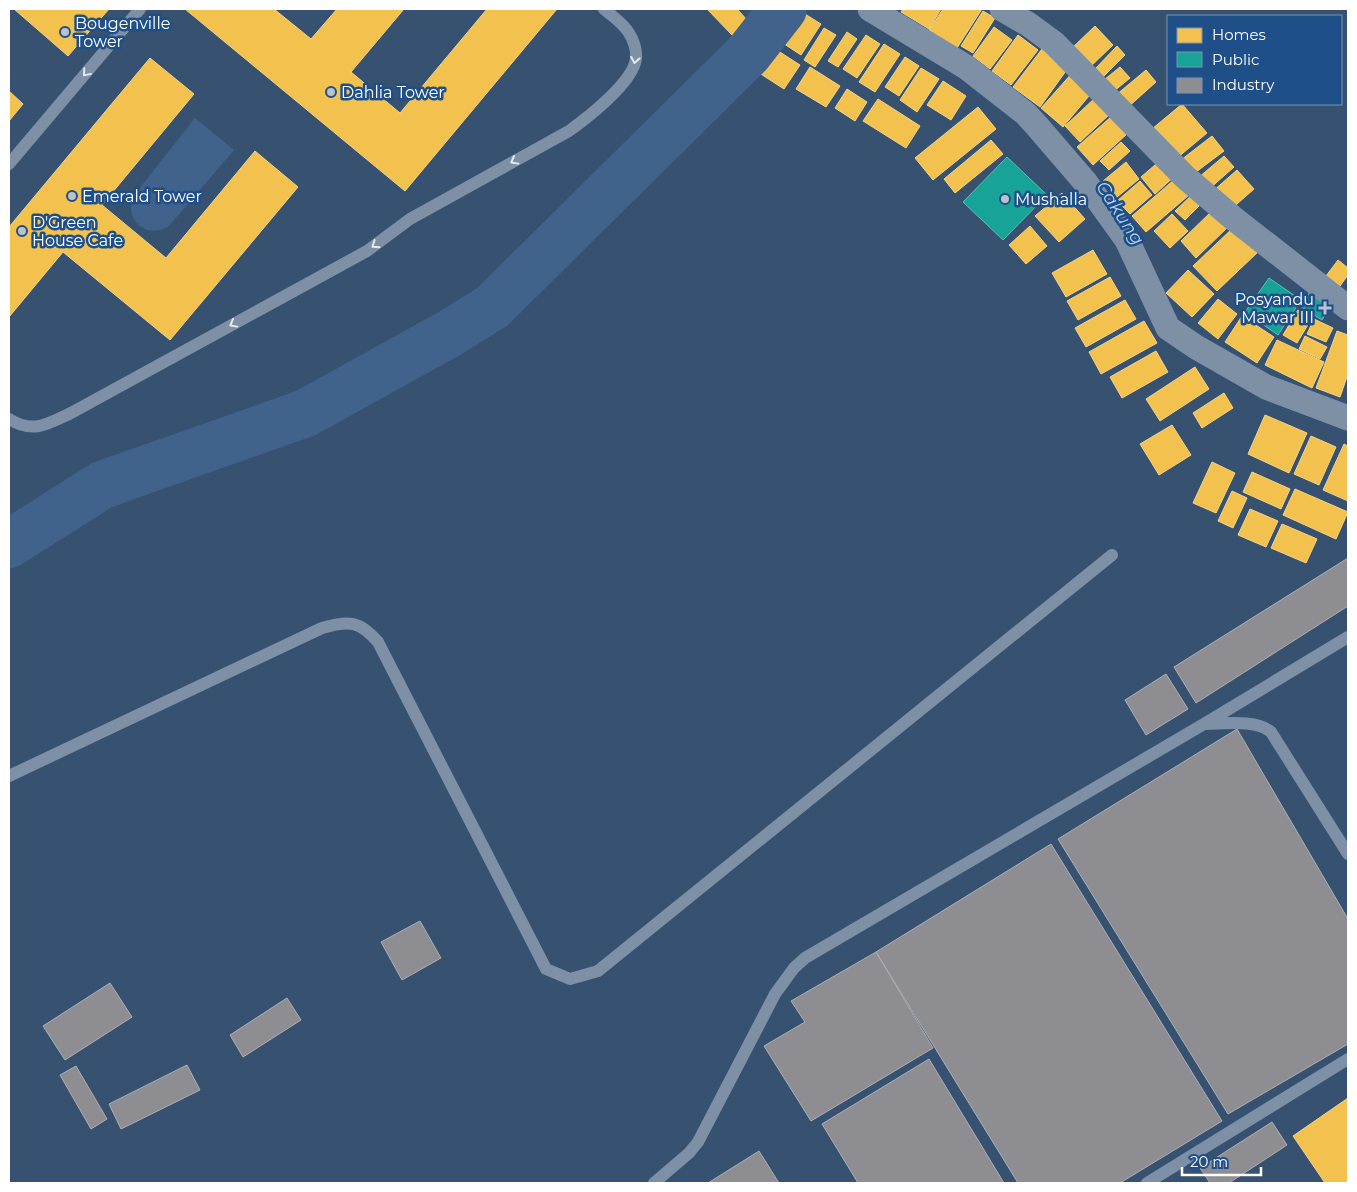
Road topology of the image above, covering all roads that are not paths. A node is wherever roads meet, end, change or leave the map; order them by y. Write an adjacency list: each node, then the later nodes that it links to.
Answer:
1 (140, 9): 5 (lane, one-way to 5)
2 (604, 9): 8 (lane, one-way to 8)
3 (870, 9): 7 (street)
4 (1002, 9): 6 (street)
5 (9, 164)
6 (1348, 308)
7 (1348, 418)
8 (9, 419)
9 (1112, 555): 12 (lane)
10 (1348, 637): 11 (lane)
11 (1204, 724): 13 (lane); 15 (lane)
12 (9, 776)
13 (1348, 854)
14 (1348, 1059): 16 (lane)
15 (654, 1183)
16 (1147, 1183)

